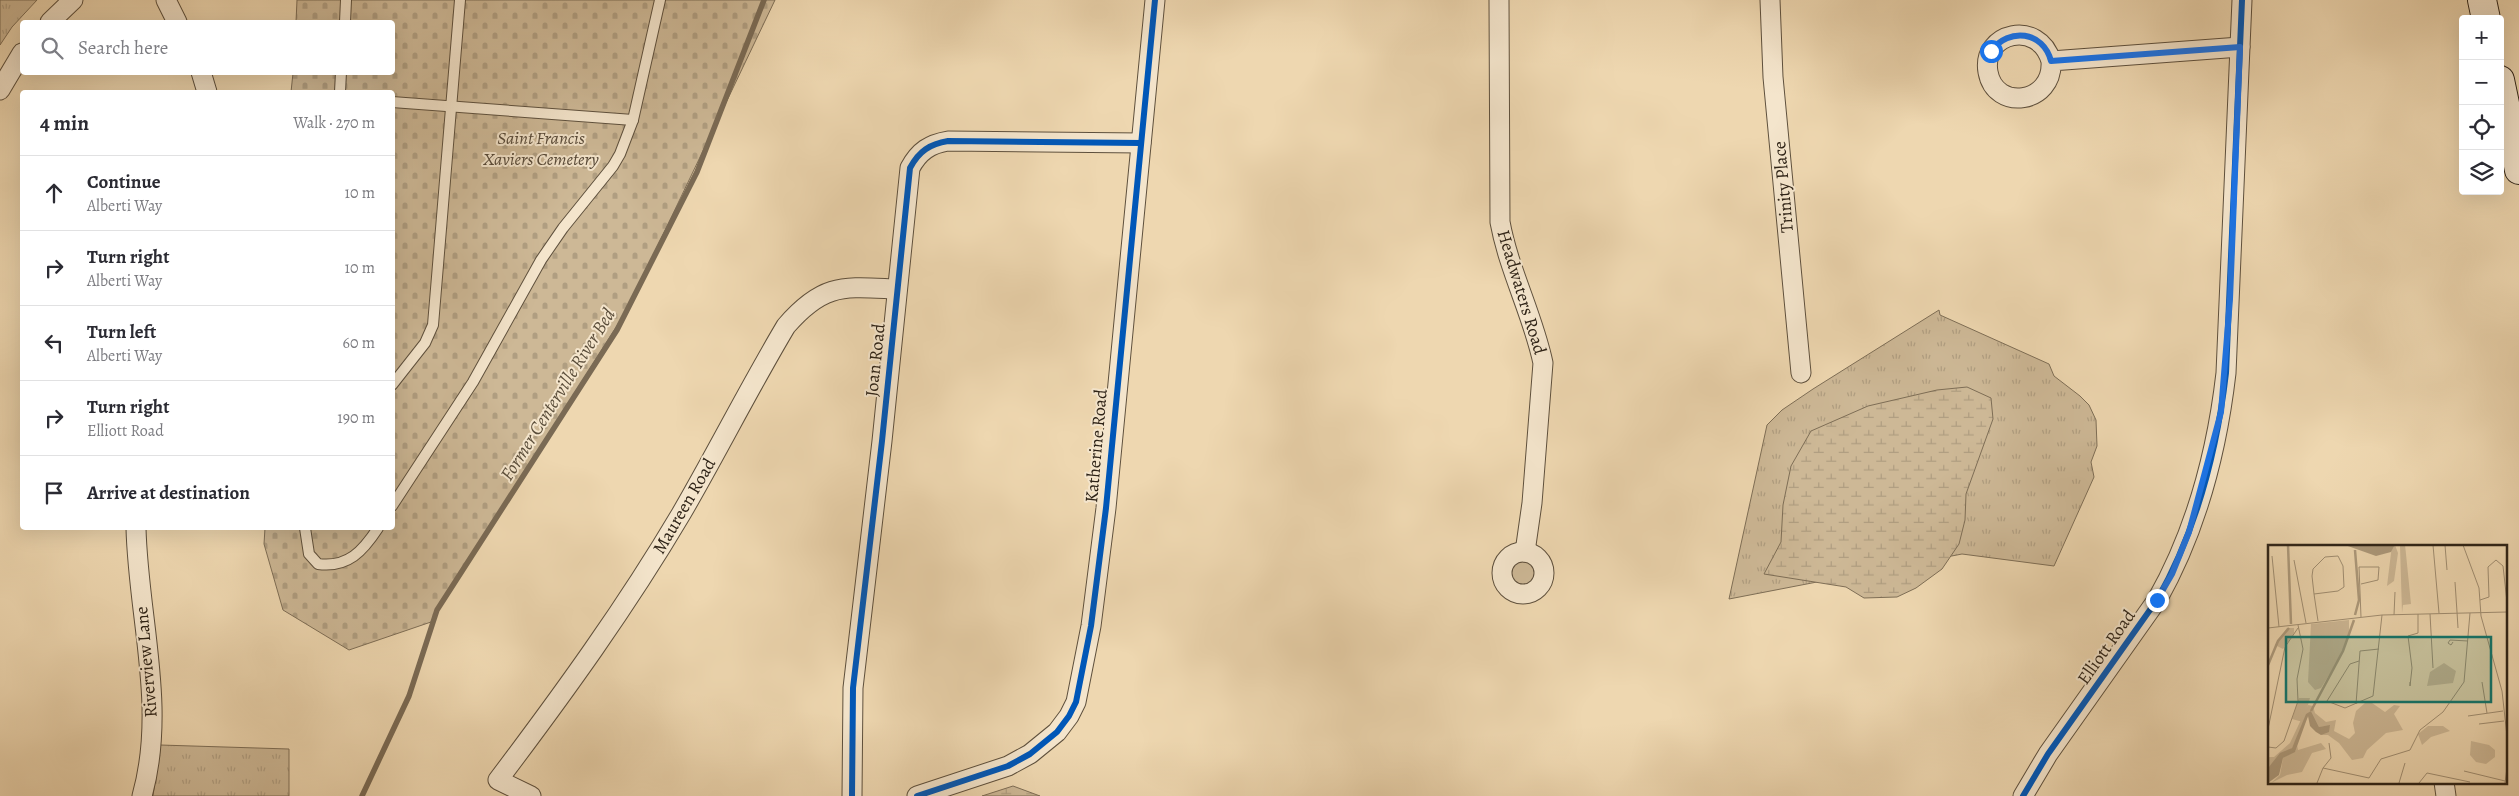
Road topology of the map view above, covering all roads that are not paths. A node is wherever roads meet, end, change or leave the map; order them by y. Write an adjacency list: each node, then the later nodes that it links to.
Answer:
1 (73, 0): 12 (street)
2 (166, 0): 13 (street)
3 (346, 0): 14 (lane)
4 (460, 0): 25 (lane)
5 (660, 0): 26 (lane)
6 (1155, 0): 27 (street, Katherine Road)
7 (1499, 0): 36 (street, Headwaters Road)
8 (1770, 0): 30 (street, Trinity Place)
9 (2242, 0): 15 (street, Elliott Road)
10 (2482, 0): 11 (main road)
11 (2485, 15)
12 (52, 20)
13 (176, 20)
14 (344, 20)
15 (2240, 47): 17 (street); 41 (street, Elliott Road)
16 (20, 56): 20 (street)
17 (2051, 61)
18 (202, 75): 21 (street)
19 (341, 75): 22 (lane)
20 (0, 90)
21 (206, 90)
22 (340, 90)
23 (2504, 99): 28 (main road)
24 (395, 102): 25 (lane)
25 (452, 107): 26 (lane); 31 (lane)
26 (633, 120): 32 (lane)
27 (1141, 143): 29 (street, Joan Road); 40 (street, Katherine Road)
28 (2519, 170)
29 (897, 289): 38 (street, Maureen Road); 39 (street, Joan Road)
30 (1802, 373)
31 (395, 380)
32 (395, 501)
33 (136, 530): 37 (street, Riverview Lane)
34 (305, 530): 35 (lane)
35 (377, 530)
36 (1525, 552)
37 (142, 796)
38 (531, 796)
39 (852, 796)
40 (917, 796)
41 (2023, 796)

